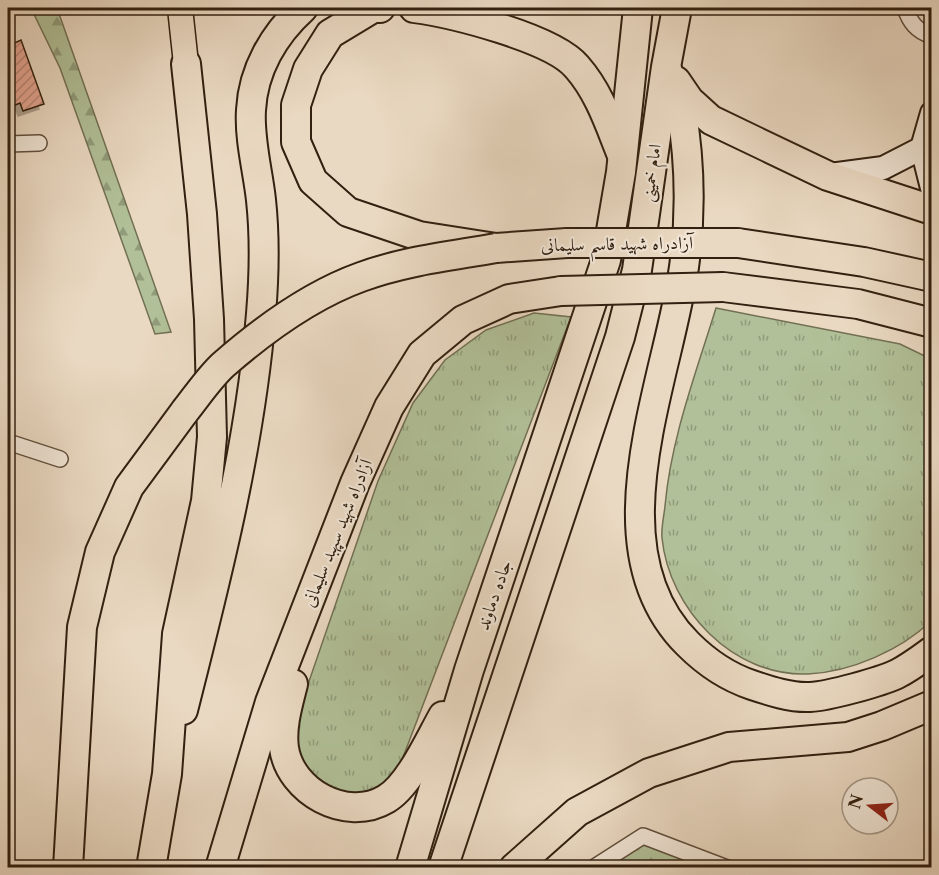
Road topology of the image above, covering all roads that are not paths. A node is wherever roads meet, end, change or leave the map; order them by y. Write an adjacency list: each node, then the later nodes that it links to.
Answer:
1 (180, 8): 9 (main road)
2 (303, 8): 32 (highway)
3 (380, 8): 19 (highway)
4 (414, 8): 15 (highway)
5 (638, 8): 15 (highway, امام خمینی)
6 (677, 8): 10 (highway, امام خمینی)
7 (905, 8): 8 (street)
8 (932, 36)
9 (186, 64): 32 (highway)
10 (666, 67): 16 (highway); 25 (highway, امام خمینی); 29 (highway)
11 (932, 113): 14 (street)
12 (39, 143): 13 (street)
13 (8, 144)
14 (927, 153): 16 (street); 17 (street)
15 (623, 158): 23 (highway, امام خمینی)
16 (828, 176): 18 (highway)
17 (932, 188)
18 (932, 210)
19 (496, 248): 20 (highway, آزادراه شهید قاسم سلیمانی, bridge); 33 (highway, bridge)
20 (932, 277)
21 (858, 304): 22 (highway); 24 (highway); 28 (highway, آزادراه شهید سپهبد سلیمانی, bridge)
22 (932, 322)
23 (586, 325): 30 (highway, جاده دماوند)
24 (932, 335)
25 (620, 337): 37 (highway, جاده دماوند)
26 (8, 442): 27 (street)
27 (60, 459)
28 (355, 483): 30 (highway); 35 (highway, آزادراه شهید سپهبد سلیمانی)
29 (932, 651)
30 (469, 670): 36 (highway, جاده دماوند)
31 (932, 705): 38 (highway)
32 (167, 774): 34 (highway)
33 (68, 867)
34 (151, 867)
35 (220, 867)
36 (411, 867)
37 (443, 867)
38 (514, 867)
39 (593, 867): 40 (street)
40 (727, 867)

